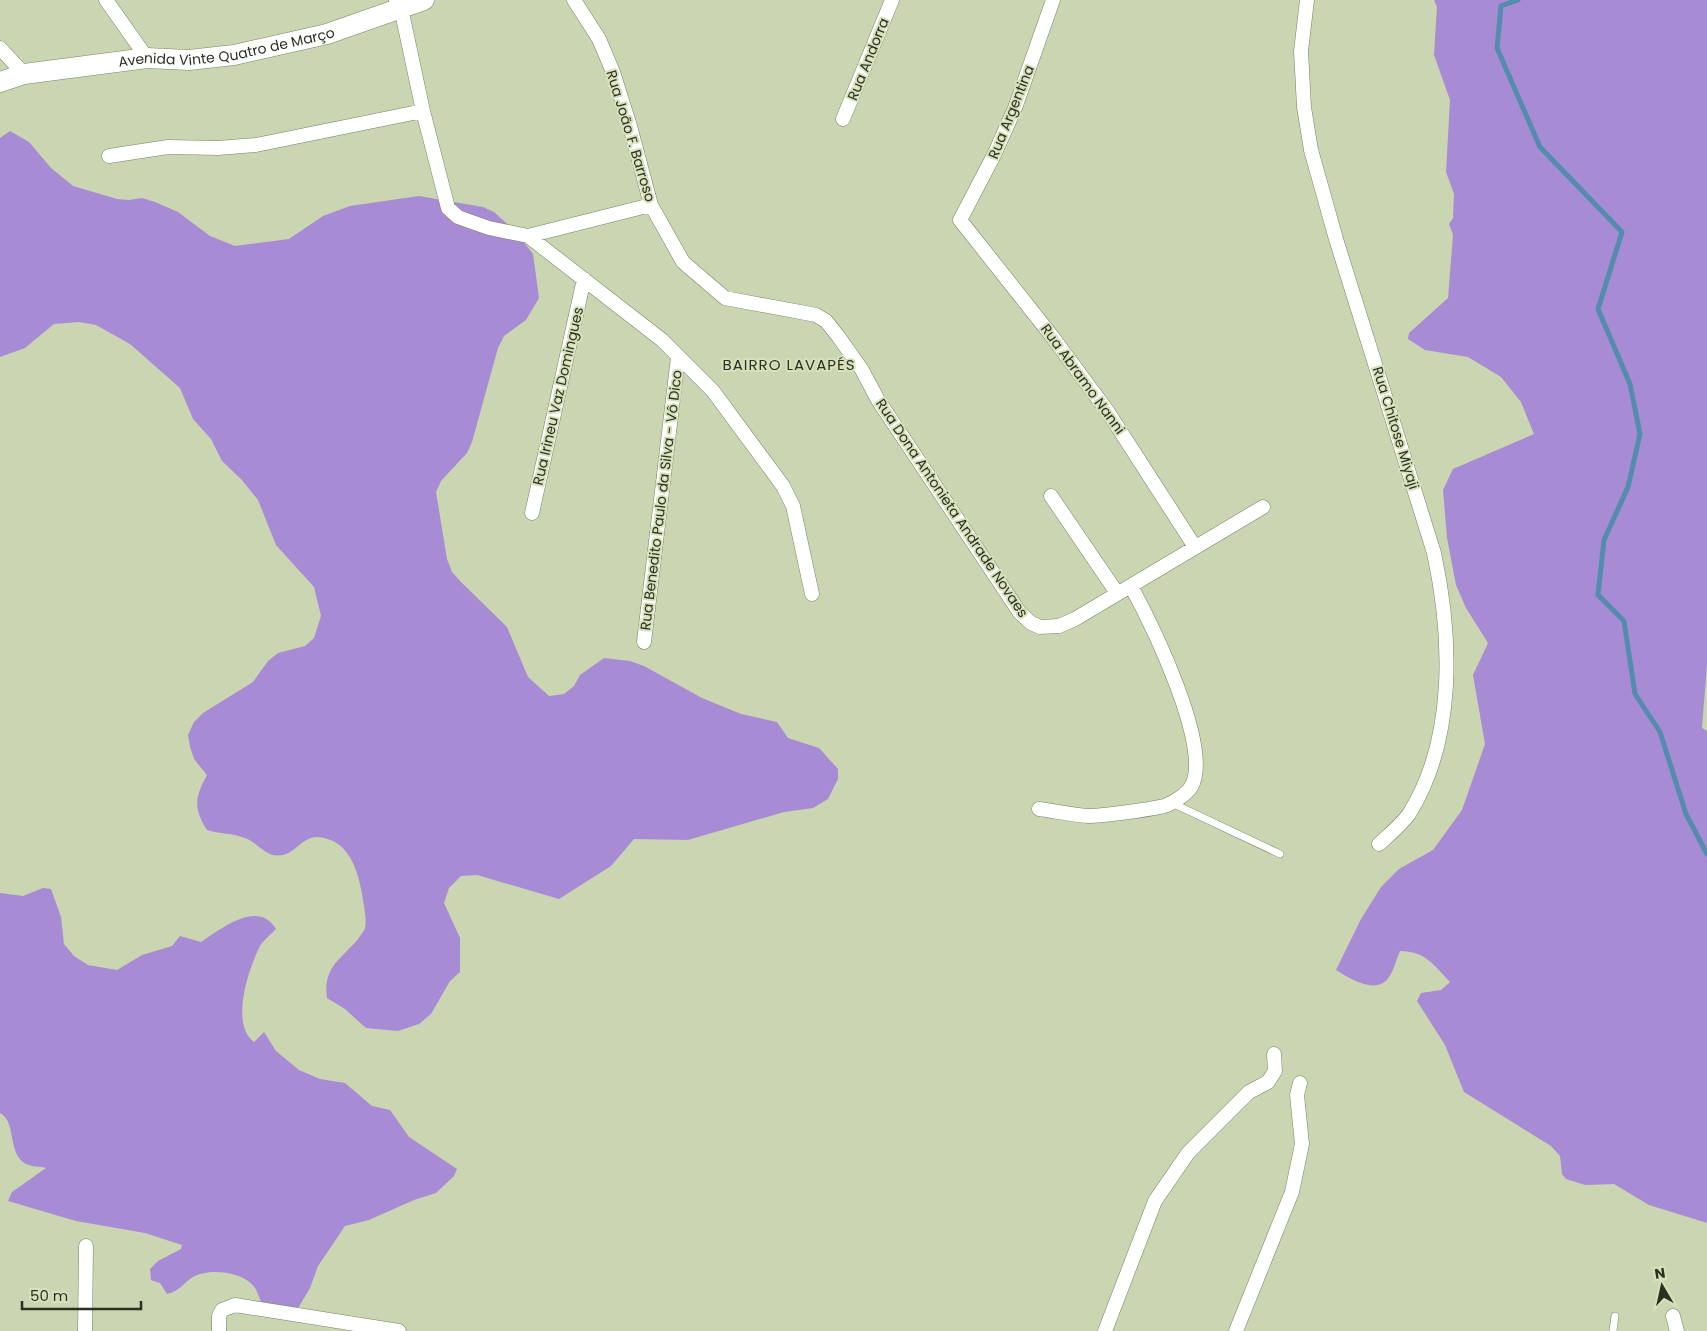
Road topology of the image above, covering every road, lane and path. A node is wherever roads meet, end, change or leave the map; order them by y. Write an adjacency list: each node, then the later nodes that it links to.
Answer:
1 (106, 0): 9 (street)
2 (424, 0): 7 (main road, Avenida Vinte Quatro de Março)
3 (574, 0): 15 (street, Rua João F. Barroso)
4 (892, 0): 13 (street, Rua Andorra)
5 (1052, 0): 16 (street, Rua Argentina)
6 (1307, 0): 31 (street, Rua Chitose Miyaji)
7 (398, 4): 9 (main road, Avenida Vinte Quatro de Março); 12 (street)
8 (0, 48): 10 (street)
9 (147, 58): 10 (main road, Avenida Vinte Quatro de Março)
10 (24, 74): 11 (main road, Avenida Vinte Quatro de Março)
11 (0, 82)
12 (422, 111): 14 (street); 17 (street)
13 (843, 118)
14 (109, 156)
15 (651, 205): 17 (street); 19 (street, Rua João F. Barroso)
16 (960, 220): 24 (street, Rua Abramo Nanni)
17 (528, 236): 18 (street)
18 (584, 279): 20 (street); 23 (street, Rua Irineu Vaz Domingues)
19 (826, 322): 26 (street, Rua Dona Antonieta Andrade Novaes)
20 (678, 357): 27 (street); 28 (street, Rua Benedito Paulo da Silva - Vô Dico)
21 (1051, 496): 26 (street)
22 (1263, 507): 24 (street, Rua Dona Antonieta Andrade Novaes)
23 (532, 513)
24 (1195, 547): 25 (street, Rua Dona Antonieta Andrade Novaes)
25 (1131, 586): 26 (street, Rua Dona Antonieta Andrade Novaes); 29 (street)
26 (1117, 593)
27 (812, 594)
28 (644, 642)
29 (1171, 802): 30 (street); 32 (lane)
30 (1039, 809)
31 (1380, 844)
32 (1280, 854)
33 (1274, 1054): 41 (street)
34 (1300, 1083): 42 (street)
35 (86, 1246): 38 (street)
36 (1615, 1316): 43 (lane)
37 (1673, 1316): 44 (street)
38 (85, 1331)
39 (219, 1331): 40 (street)
40 (400, 1331)
41 (1104, 1331)
42 (1236, 1331)
43 (1613, 1331)
44 (1677, 1331)

